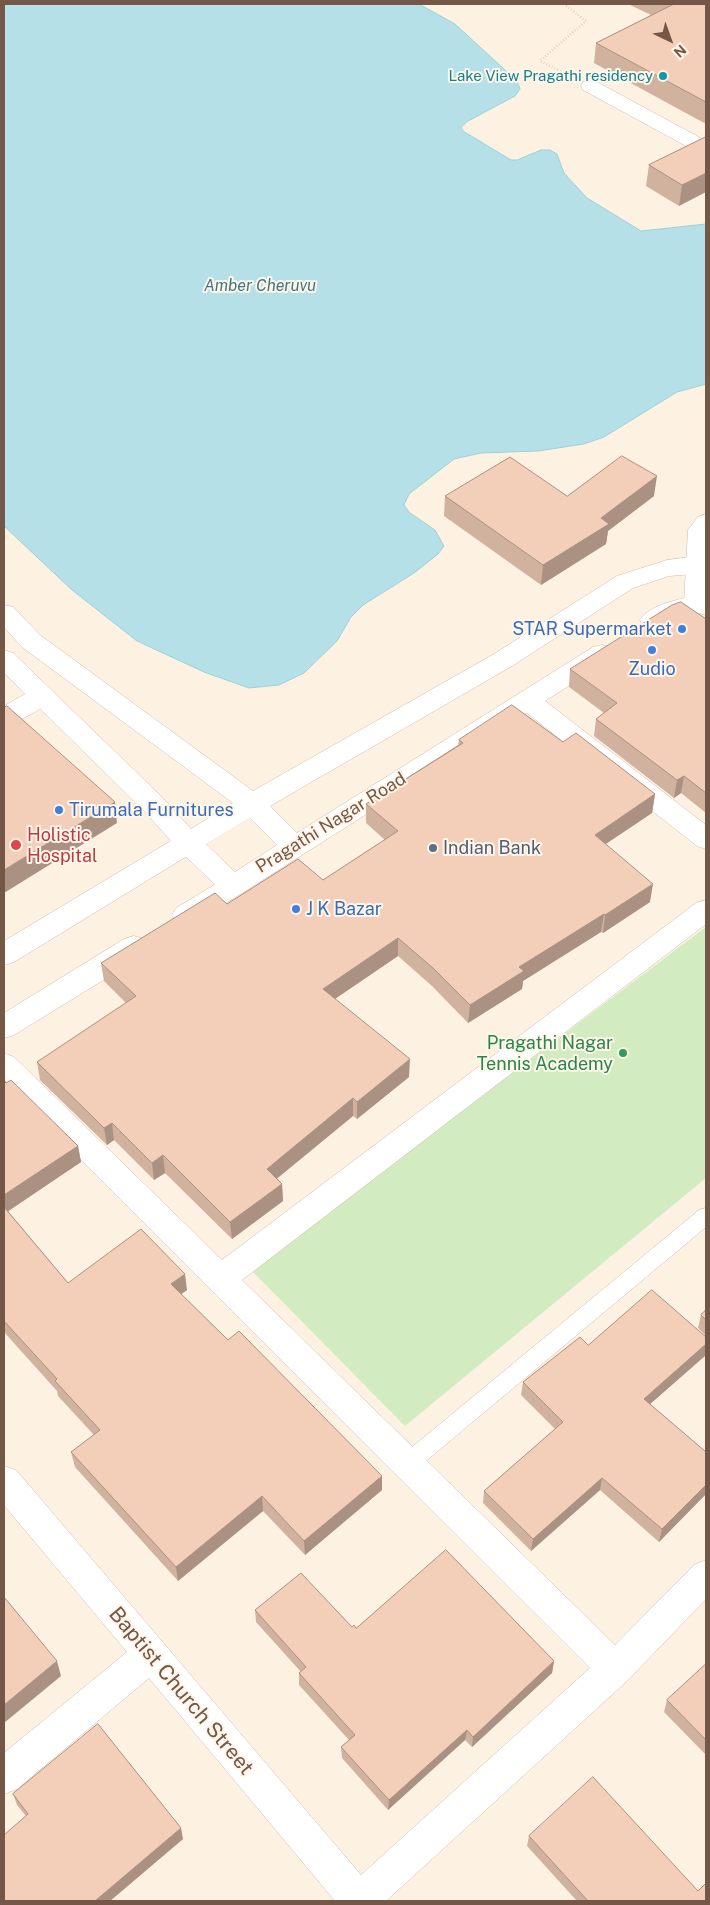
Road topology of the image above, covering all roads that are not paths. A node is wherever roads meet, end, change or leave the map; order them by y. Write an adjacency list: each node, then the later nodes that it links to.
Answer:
1 (590, 86): 2 (street)
2 (706, 149)
3 (706, 522): 4 (street)
4 (703, 564): 5 (street); 11 (street)
5 (701, 605): 9 (street, Pragathi Nagar Road)
6 (4, 613): 11 (street)
7 (4, 659): 8 (street)
8 (41, 696): 10 (street); 13 (street)
9 (527, 700): 12 (street); 14 (street, Pragathi Nagar Road)
10 (4, 717)
11 (252, 804): 13 (street); 14 (street)
12 (706, 838)
13 (188, 843): 15 (street); 17 (street)
14 (294, 846): 15 (street, Pragathi Nagar Road)
15 (233, 886): 18 (street, Pragathi Nagar Road)
16 (706, 910): 21 (street)
17 (4, 954)
18 (4, 1027)
19 (4, 1065): 21 (street)
20 (706, 1216): 22 (lane)
21 (220, 1279): 22 (street)
22 (407, 1464): 26 (street)
23 (4, 1481): 25 (street, Baptist Church Street)
24 (706, 1576): 26 (street)
25 (150, 1655): 27 (street); 28 (street, Baptist Church Street)
26 (615, 1669): 28 (street)
27 (4, 1776)
28 (359, 1901)

